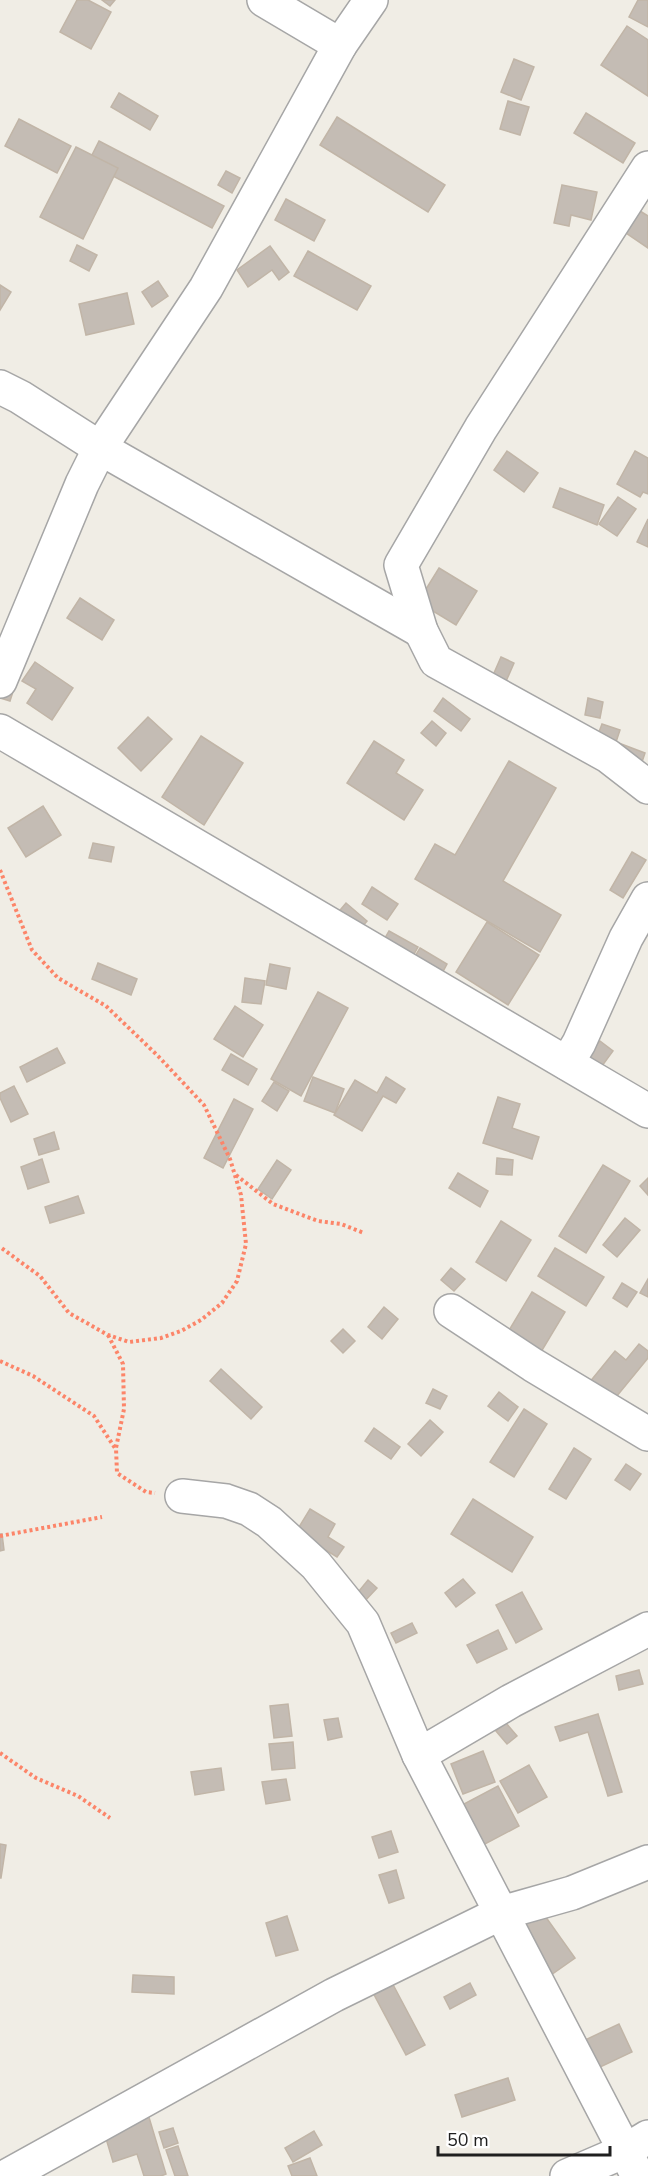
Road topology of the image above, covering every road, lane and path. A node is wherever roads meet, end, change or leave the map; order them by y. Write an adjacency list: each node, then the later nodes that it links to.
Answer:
1 (264, 0): 3 (street)
2 (371, 0): 3 (street)
3 (340, 45): 6 (street)
4 (648, 168): 7 (street)
5 (0, 387): 6 (street)
6 (100, 448): 7 (street); 8 (street)
7 (421, 631): 10 (street)
8 (0, 681)
9 (0, 730): 13 (street)
10 (648, 787)
11 (0, 870): 15 (path)
12 (648, 899): 13 (street)
13 (567, 1063): 14 (street)
14 (648, 1111)
15 (235, 1175): 16 (path); 19 (path)
16 (363, 1233)
17 (0, 1247): 19 (path)
18 (452, 1311): 21 (street)
19 (108, 1335): 22 (path)
20 (0, 1361): 22 (path)
21 (648, 1434)
22 (116, 1448): 23 (path)
23 (182, 1496): 28 (street)
24 (102, 1517): 25 (path)
25 (0, 1536)
26 (648, 1629): 28 (street)
27 (0, 1753): 29 (path)
28 (419, 1755): 31 (street)
29 (110, 1818)
30 (648, 1862): 31 (street)
31 (501, 1913): 32 (street); 33 (street)
32 (637, 2155): 34 (street)
33 (7, 2176)
34 (567, 2176)

